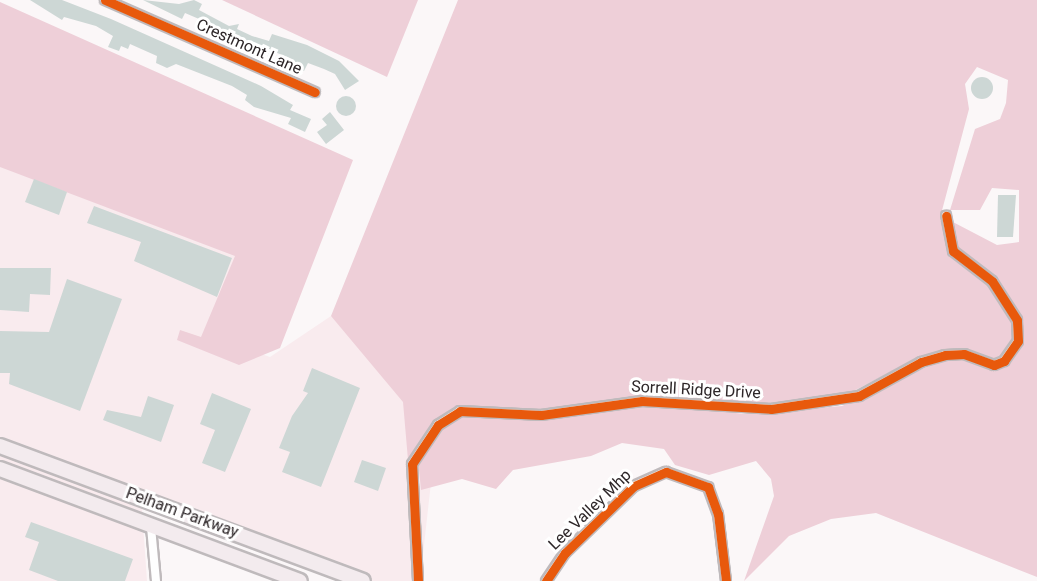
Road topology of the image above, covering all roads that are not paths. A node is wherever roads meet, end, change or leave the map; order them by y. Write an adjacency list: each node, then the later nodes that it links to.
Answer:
1 (105, 0): 2 (street, Crestmont Lane)
2 (315, 92)
3 (946, 216): 11 (street, Sorrell Ridge Drive)
4 (0, 446): 6 (main road, Pelham Parkway)
5 (0, 470): 7 (main road, Pelham Parkway)
6 (154, 503): 7 (main road); 10 (main road, Pelham Parkway)
7 (151, 527): 8 (street); 9 (main road, Pelham Parkway)
8 (156, 581)
9 (300, 581)
10 (363, 581)
11 (418, 581)
12 (546, 581): 13 (street, Lee Valley Mhp)
13 (726, 581)

